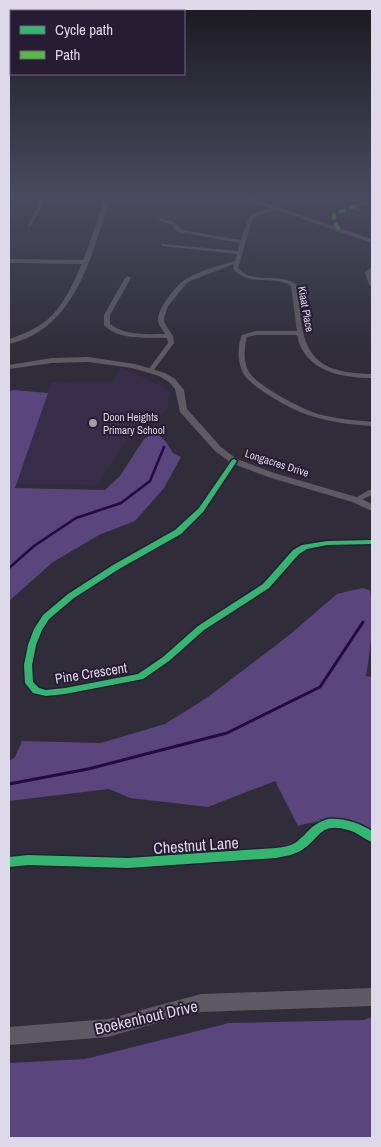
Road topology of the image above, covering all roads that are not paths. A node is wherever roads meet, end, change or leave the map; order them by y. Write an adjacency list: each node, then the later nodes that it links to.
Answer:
1 (88, 249): 6 (street)
2 (190, 249): 4 (street)
3 (240, 249): 4 (street)
4 (238, 253): 7 (street)
5 (9, 261): 6 (street)
6 (83, 262): 13 (street)
7 (236, 262): 11 (street, Kiaat Place); 12 (street)
8 (372, 269): 10 (street)
9 (128, 278): 12 (street)
10 (372, 285)
11 (300, 333): 16 (street, Kiaat Place); 17 (street)
12 (170, 336): 15 (street)
13 (9, 342)
14 (9, 367): 15 (street, Longacres Drive)
15 (151, 370): 18 (street, Longacres Drive)
16 (372, 376)
17 (372, 424)
18 (234, 461): 20 (street, Longacres Drive); 22 (street, Pine Crescent)
19 (372, 492): 20 (street)
20 (356, 500): 21 (street, Longacres Drive)
21 (372, 508)
22 (372, 542)
23 (372, 837): 24 (street, Chestnut Lane)
24 (9, 862)
25 (372, 997): 26 (street, Boekenhout Drive)
26 (9, 1036)

